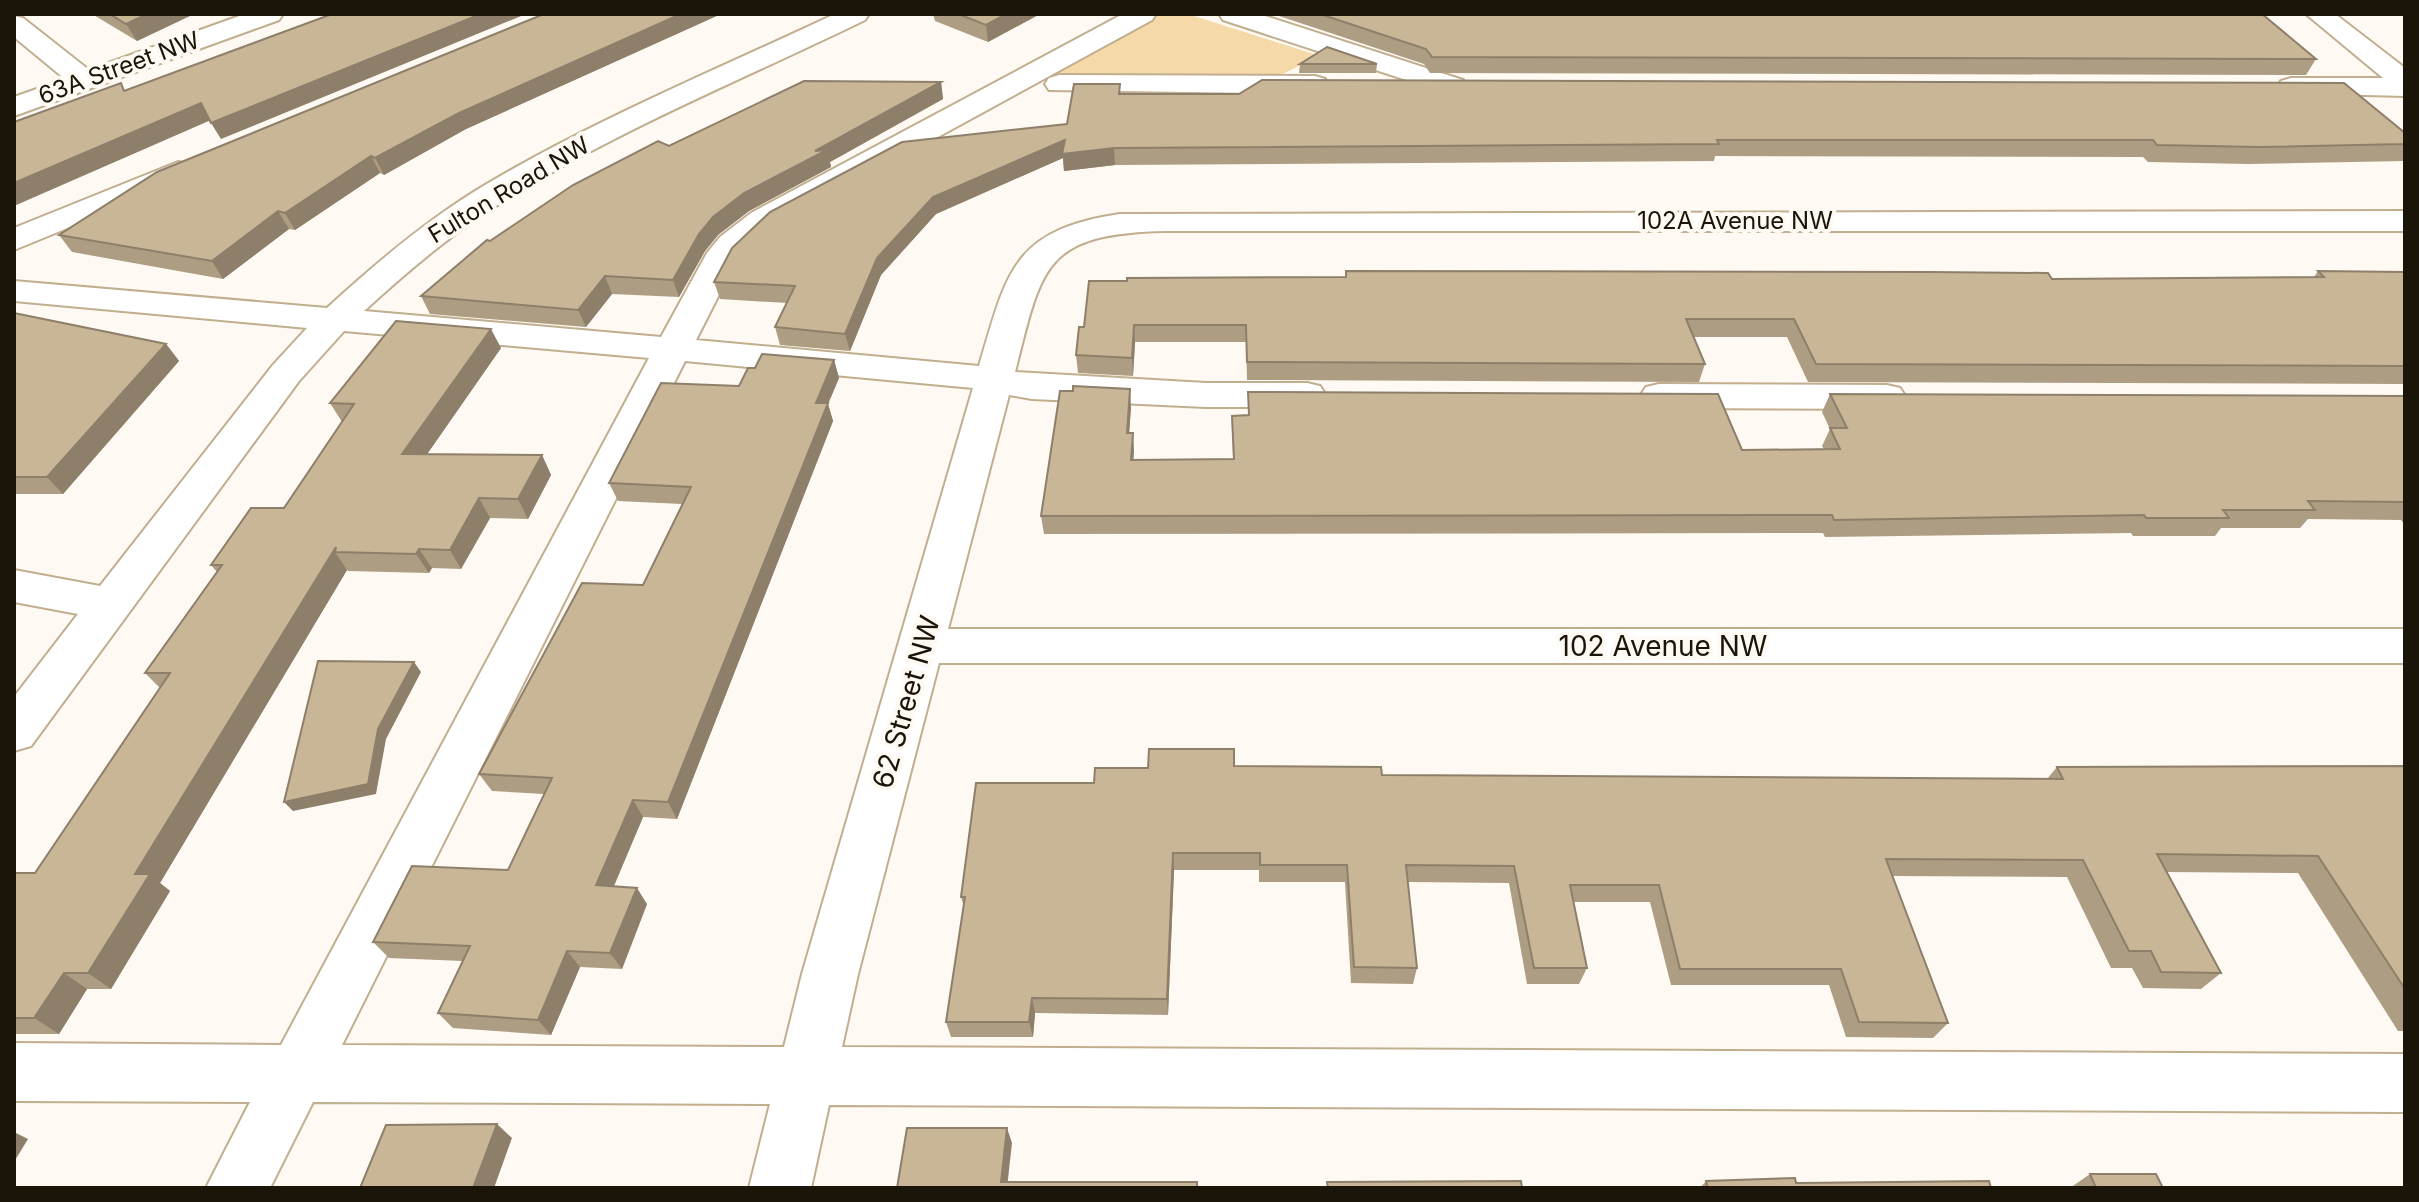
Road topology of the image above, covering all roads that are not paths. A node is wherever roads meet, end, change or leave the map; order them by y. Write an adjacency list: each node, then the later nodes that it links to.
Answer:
1 (270, 14): 7 (street, 63A Street NW)
2 (856, 14): 19 (street, Fulton Road NW)
3 (1143, 14): 8 (street)
4 (1232, 14): 10 (street)
5 (2319, 14): 9 (street)
6 (14, 24): 7 (street)
7 (85, 81): 13 (street, 63A Street NW)
8 (1011, 84): 10 (street); 20 (street)
9 (2405, 84): 12 (street)
10 (1453, 86): 11 (street)
11 (1484, 86)
12 (2271, 87)
13 (14, 107)
14 (201, 161): 17 (street)
15 (2405, 221): 16 (street, 102A Avenue NW)
16 (1068, 236): 21 (street, 62 Street NW)
17 (14, 240)
18 (14, 291): 19 (street)
19 (335, 319): 20 (street); 26 (street, Fulton Road NW)
20 (671, 347): 21 (street); 30 (street)
21 (994, 380): 22 (street); 27 (street, 62 Street NW)
22 (1334, 396)
23 (1622, 396): 24 (street)
24 (1926, 397)
25 (14, 586): 26 (street)
26 (110, 604): 29 (street, Fulton Road NW)
27 (922, 646): 28 (street, 102 Avenue NW); 32 (street, 62 Street NW)
28 (2405, 646)
29 (14, 732)
30 (297, 1071): 31 (street); 32 (street); 34 (street)
31 (14, 1072)
32 (805, 1074): 33 (street); 35 (street, 62 Street NW)
33 (2405, 1083)
34 (237, 1188)
35 (780, 1188)

